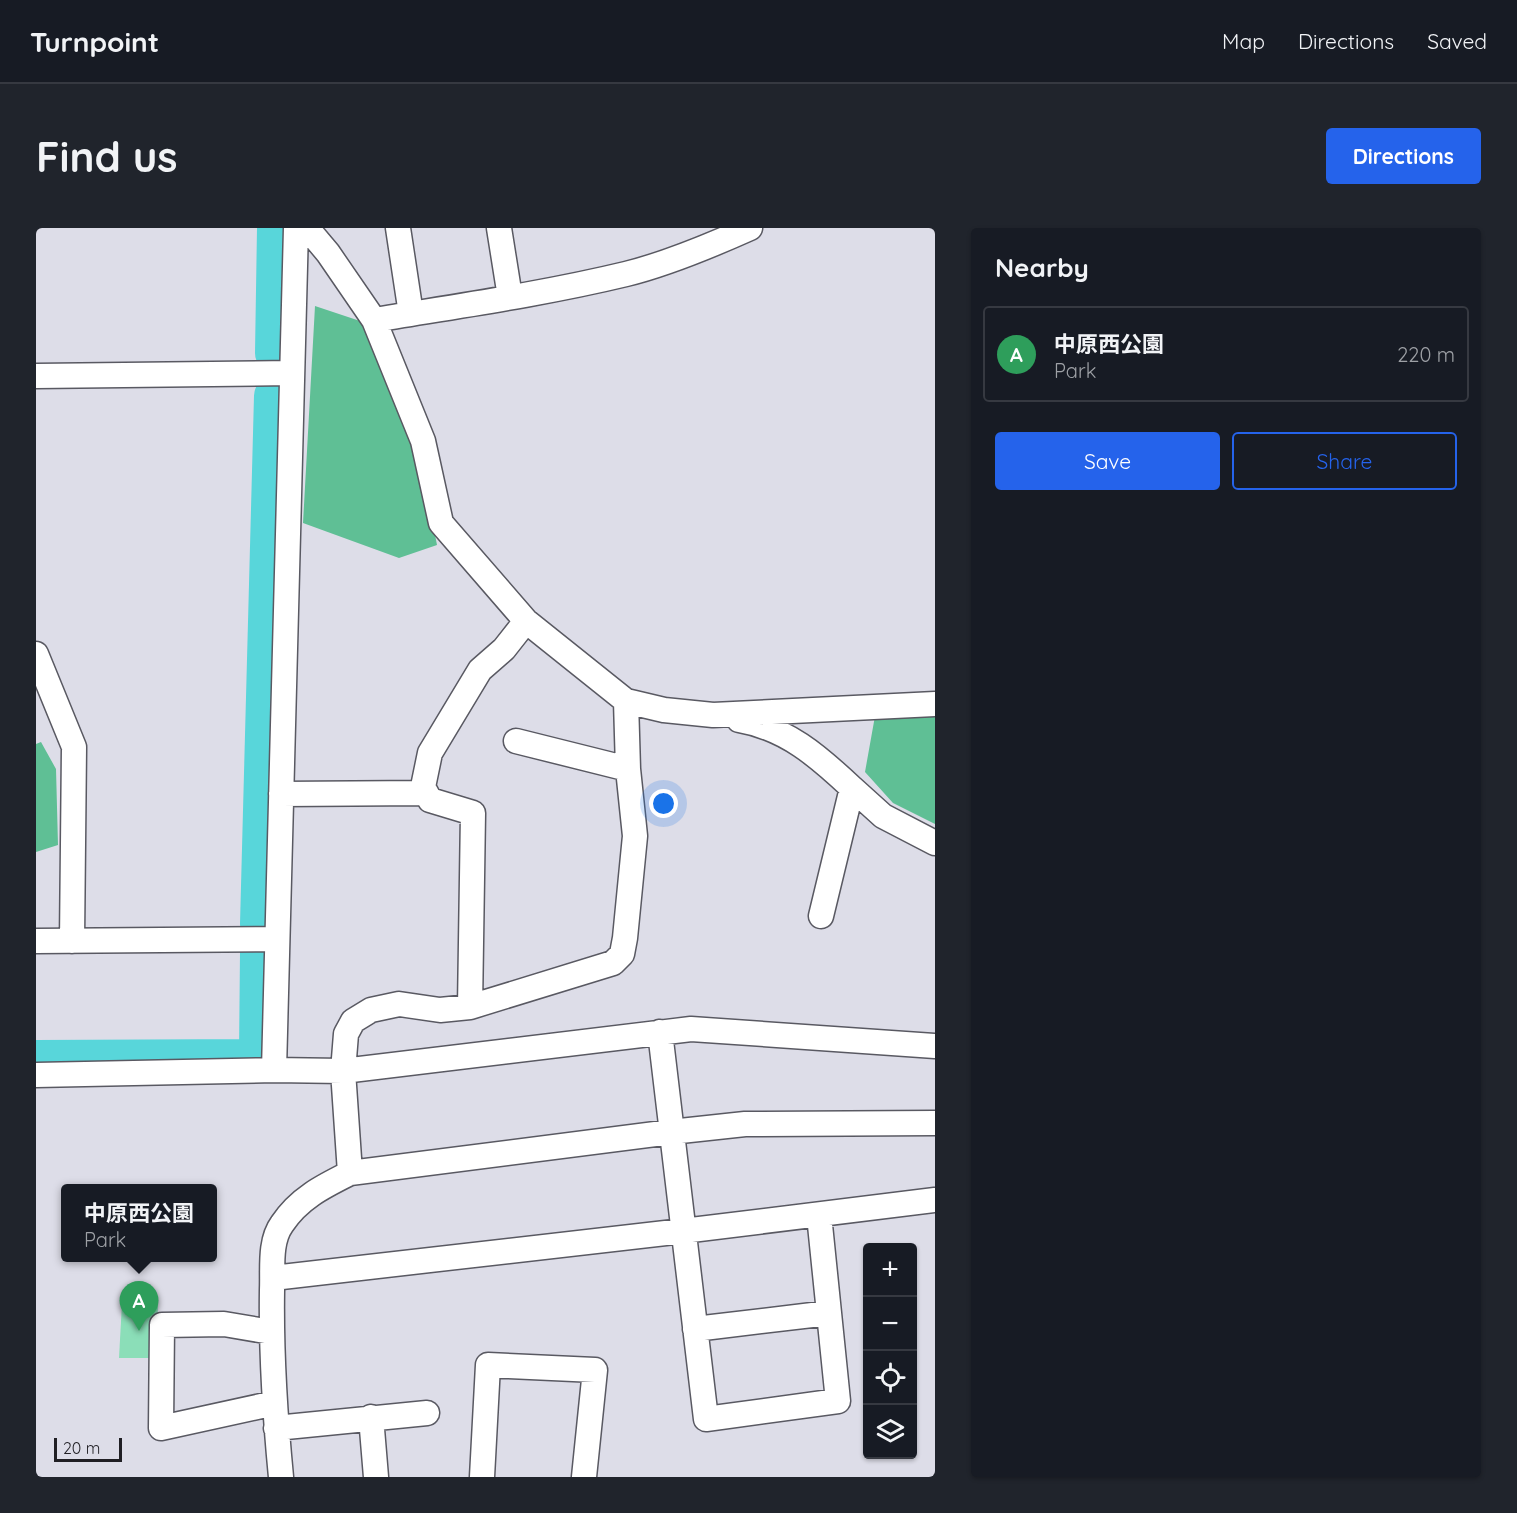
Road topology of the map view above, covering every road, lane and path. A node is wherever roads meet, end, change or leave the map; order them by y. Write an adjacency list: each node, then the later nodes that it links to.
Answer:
1 (296, 228): 10 (street)
2 (307, 228): 9 (street)
3 (398, 228): 8 (street)
4 (499, 228): 7 (street)
5 (750, 228): 6 (street)
6 (713, 236): 7 (street)
7 (510, 297): 8 (street)
8 (411, 314): 9 (street)
9 (374, 320): 12 (street)
10 (292, 373): 11 (street); 21 (street)
11 (36, 376)
12 (526, 621): 14 (street); 20 (street)
13 (36, 654): 26 (street)
14 (626, 701): 16 (street); 18 (street)
15 (935, 704): 16 (street)
16 (713, 715): 19 (street)
17 (516, 741): 18 (street)
18 (628, 769): 27 (street)
19 (852, 788): 22 (street); 23 (street)
20 (426, 793): 21 (street); 27 (street)
21 (281, 794): 24 (street)
22 (935, 843)
23 (821, 916)
24 (276, 939): 26 (street); 30 (street)
25 (36, 941): 26 (street)
26 (72, 941)
27 (470, 1007): 31 (street)
28 (660, 1032): 29 (street); 31 (street); 34 (street)
29 (935, 1046)
30 (274, 1070): 31 (street); 32 (street)
31 (344, 1071): 35 (street)
32 (36, 1075)
33 (935, 1122): 34 (street)
34 (670, 1132): 35 (street); 38 (street)
35 (351, 1173): 39 (street)
36 (935, 1200): 37 (street)
37 (819, 1215): 38 (street); 40 (street)
38 (683, 1231): 39 (street); 41 (street)
39 (273, 1278): 42 (street)
40 (829, 1313): 41 (street); 41 (street)
41 (695, 1329)
42 (272, 1332): 43 (street); 43 (street)
43 (275, 1403): 46 (street)
44 (427, 1413): 45 (street)
45 (371, 1417): 46 (street); 48 (street)
46 (276, 1428): 47 (street)
47 (281, 1477)
48 (376, 1477)
49 (482, 1477): 50 (street)
50 (585, 1477)

